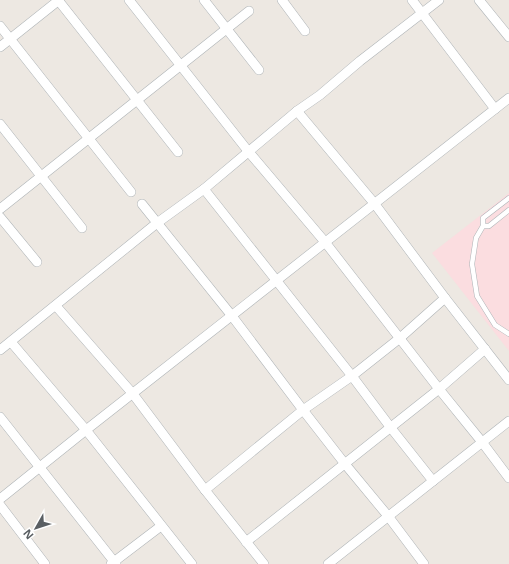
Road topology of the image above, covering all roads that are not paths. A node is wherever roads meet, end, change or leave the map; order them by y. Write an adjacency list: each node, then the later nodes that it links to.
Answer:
1 (59, 0): 14 (street); 19 (street)
2 (129, 0): 16 (street)
3 (204, 0): 11 (street)
4 (282, 0): 12 (street)
5 (412, 0): 9 (street)
6 (439, 0): 9 (street)
7 (479, 0): 13 (street)
8 (249, 11): 11 (street)
9 (422, 13): 20 (street); 21 (street)
10 (0, 26): 14 (street)
11 (226, 29): 16 (street); 17 (street)
12 (305, 31)
13 (509, 37)
14 (10, 39): 15 (street); 23 (street)
15 (0, 47)
16 (181, 66): 19 (street); 24 (street)
17 (259, 70)
18 (509, 98): 20 (street)
19 (137, 100): 23 (street); 25 (street)
20 (495, 109): 30 (street)
21 (297, 112): 24 (street); 30 (street)
22 (0, 124): 26 (street)
23 (89, 139): 26 (street); 28 (street)
24 (248, 151): 27 (street); 38 (street)
25 (178, 152)
26 (42, 176): 32 (street); 37 (street)
27 (204, 189): 35 (street); 40 (street)
28 (131, 192)
29 (509, 198): 36 (lane)
30 (374, 203): 38 (street); 41 (street)
31 (142, 204): 35 (street)
32 (0, 209)
33 (509, 210): 36 (lane)
34 (0, 217): 39 (street)
35 (157, 223): 42 (street); 43 (street)
36 (482, 226): 44 (lane)
37 (82, 228)
38 (325, 242): 40 (street); 45 (street)
39 (37, 262)
40 (277, 281): 43 (street); 49 (street)
41 (445, 298): 45 (street); 47 (street)
42 (56, 306): 46 (street); 52 (street)
43 (232, 316): 52 (street); 53 (street)
44 (509, 334)
45 (400, 338): 49 (street); 51 (street)
46 (11, 342): 48 (street); 57 (street)
47 (485, 349): 50 (street); 51 (street)
48 (0, 350)
49 (352, 376): 53 (street); 56 (street)
50 (509, 380)
51 (439, 389): 56 (street); 58 (street)
52 (133, 394): 57 (street); 63 (street)
53 (303, 410): 59 (street); 63 (street)
54 (0, 417): 60 (street)
55 (509, 420): 58 (street)
56 (391, 428): 59 (street); 62 (street)
57 (86, 430): 60 (street); 67 (street)
58 (482, 442): 61 (street); 62 (street)
59 (345, 464): 66 (street); 68 (street)
60 (40, 467): 64 (street); 69 (street)
61 (509, 478)
62 (433, 481): 66 (street)
63 (205, 490): 68 (street)
64 (0, 500)
65 (0, 505): 70 (street)
66 (388, 516): 73 (street); 74 (street)
67 (161, 526): 69 (street); 71 (street)
68 (246, 542): 72 (street)
69 (114, 563)
70 (45, 564)
71 (192, 564)
72 (264, 564)
73 (328, 564)
74 (424, 564)

